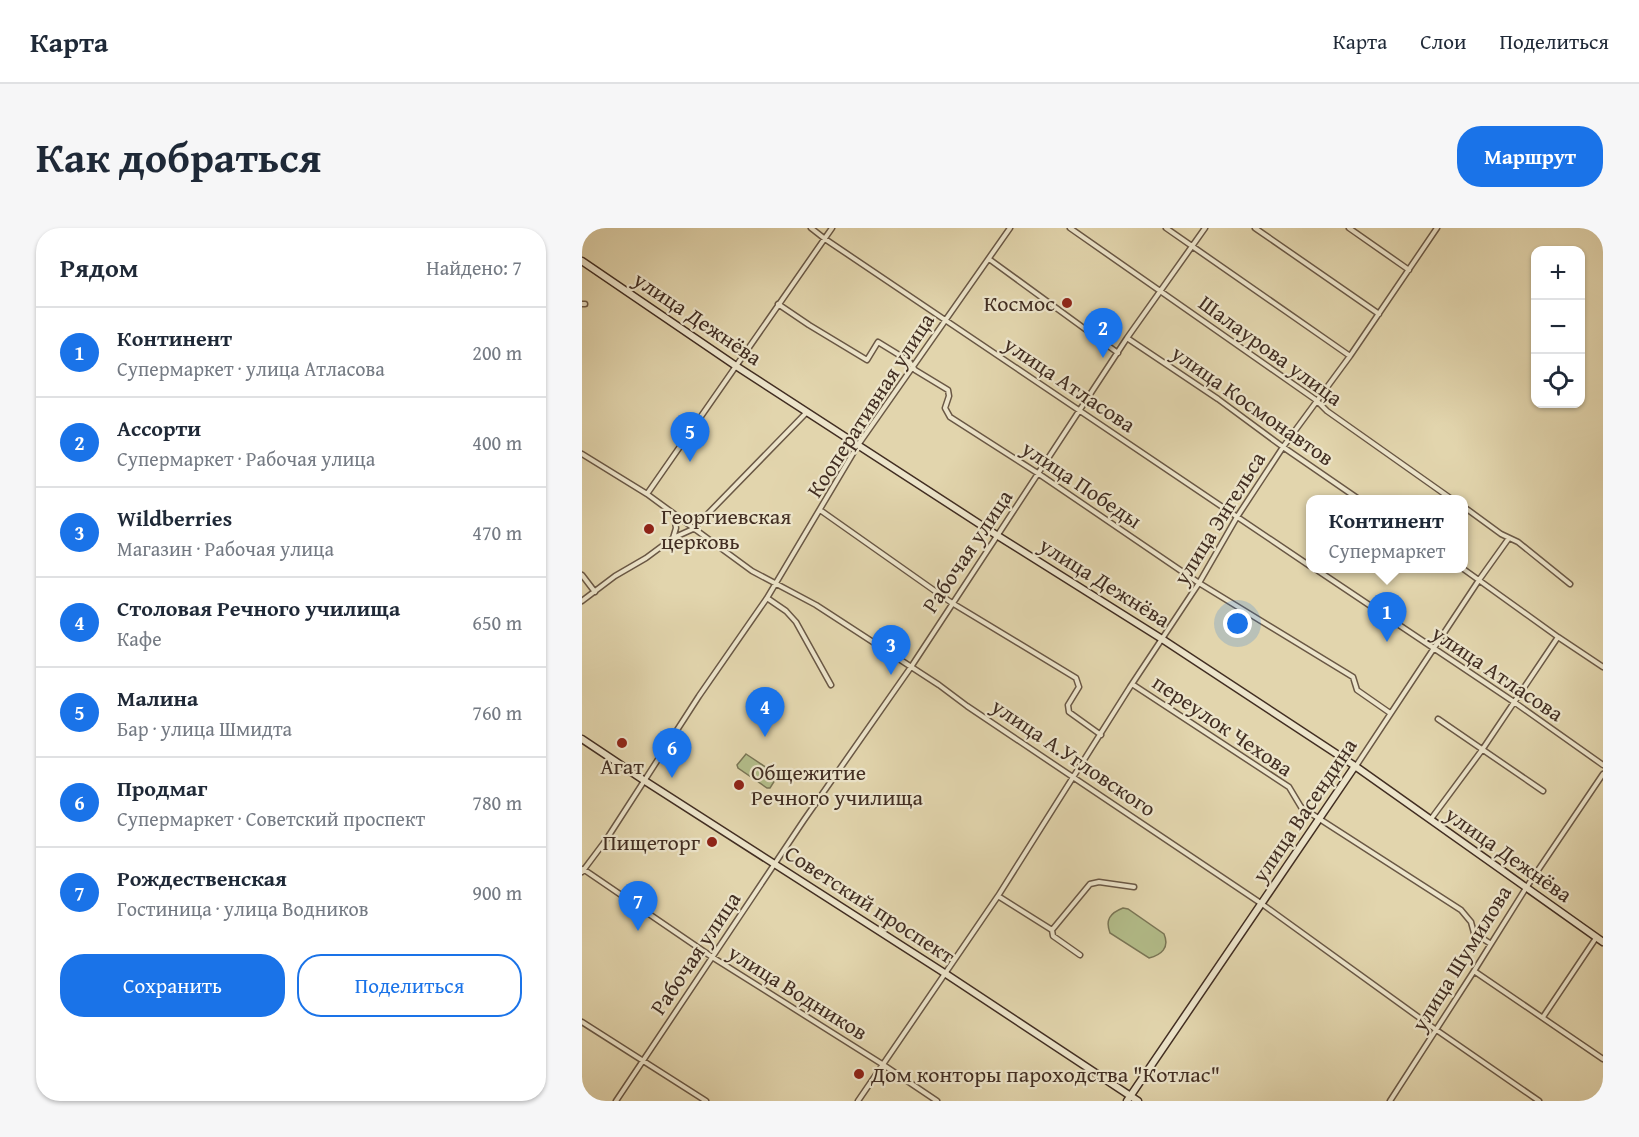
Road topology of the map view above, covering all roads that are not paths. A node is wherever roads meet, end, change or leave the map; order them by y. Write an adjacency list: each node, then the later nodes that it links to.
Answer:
1 (811, 228): 10 (street, улица Атласова)
2 (832, 228): 10 (street)
3 (1010, 228): 12 (street, Кооперативная улица)
4 (1070, 228): 15 (street, Шалаурова улица)
5 (1166, 228): 11 (street)
6 (1204, 228): 11 (street, Рабочая улица)
7 (1255, 228): 17 (street)
8 (1349, 228): 14 (street)
9 (1437, 228): 14 (street, улица Энгельса)
10 (825, 239): 16 (street); 18 (street, улица Атласова)
11 (1192, 246): 15 (street, Рабочая улица); 21 (street)
12 (989, 259): 18 (street, Кооперативная улица); 20 (street)
13 (582, 261): 23 (main road, улица Дежнёва)
14 (1409, 270): 17 (street, улица Энгельса)
15 (1159, 291): 19 (street, Рабочая улица); 24 (street, Шалаурова улица)
16 (778, 304): 22 (street, улица Победы); 23 (street)
17 (1379, 314): 21 (street, улица Энгельса)
18 (945, 319): 22 (street, Кооперативная улица); 25 (street, улица Атласова)
19 (1127, 338): 20 (street, Рабочая улица); 28 (street, улица Космонавтов)
20 (1118, 353): 25 (street, Рабочая улица)
21 (1350, 356): 24 (street, улица Энгельса)
22 (912, 365): 27 (street, Кооперативная улица); 30 (street, улица Победы)
23 (736, 366): 26 (main road, улица Дежнёва); 31 (street)
24 (1316, 400): 28 (street, улица Энгельса); 33 (street, Шалаурова улица)
25 (1080, 410): 30 (street, Рабочая улица); 37 (street, улица Атласова)
26 (807, 412): 27 (main road, улица Дежнёва); 38 (street)
27 (858, 445): 34 (street, Кооперативная улица); 39 (main road, улица Дежнёва)
28 (1283, 447): 32 (street, улица Космонавтов); 37 (street, улица Энгельса)
29 (582, 454): 31 (street, улица А.Угловского)
30 (1039, 474): 39 (street, Рабочая улица); 48 (street, улица Победы)
31 (646, 494): 36 (street, улица А.Угловского)
32 (1353, 495)
33 (1446, 495)
34 (820, 510): 47 (street, Кооперативная улица); 53 (street)
35 (1468, 510): 41 (street)
36 (674, 515): 38 (street, улица А.Угловского); 40 (street)
37 (1237, 517): 42 (street, улица Атласова); 48 (street, улица Энгельса)
38 (693, 529): 40 (street); 47 (street, улица А.Угловского)
39 (998, 536): 53 (street, Рабочая улица); 55 (main road, улица Дежнёва)
40 (673, 538): 50 (street)
41 (1509, 538): 46 (street, улица Васендина); 49 (street)
42 (1306, 563)
43 (1468, 572): 46 (street)
44 (1321, 573): 56 (street, улица Атласова)
45 (582, 574): 50 (street)
46 (1479, 580): 54 (street); 56 (street, улица Васендина)
47 (775, 584): 51 (street, Кооперативная улица); 57 (street, улица А.Угловского)
48 (1199, 584): 55 (street, улица Энгельса); 62 (street, улица Победы)
49 (1570, 584)
50 (595, 592): 52 (street)
51 (767, 598): 60 (street); 71 (street, Кооперативная улица)
52 (582, 601)
53 (952, 603): 57 (street, Рабочая улица); 64 (street)
54 (1558, 637): 58 (street); 61 (street)
55 (1162, 639): 59 (street, улица Энгельса); 68 (main road, улица Дежнёва)
56 (1434, 649): 61 (street, улица Атласова); 62 (street, улица Васендина)
57 (911, 667): 70 (street, улица А.Угловского); 75 (street, Рабочая улица)
58 (1603, 667)
59 (1132, 684): 64 (street, улица Энгельса); 73 (street, переулок Чехова)
60 (831, 685)
61 (1514, 702): 66 (street); 67 (street, улица Атласова)
62 (1390, 713): 68 (street, улица Васендина)
63 (1438, 719): 66 (street)
64 (1101, 735): 70 (street, улица Энгельса)
65 (582, 739): 71 (main road, Советский проспект)
66 (1482, 750): 72 (street); 74 (street)
67 (1603, 765)
68 (1355, 766): 73 (main road, улица Васендина); 74 (main road, улица Дежнёва)
69 (1603, 774): 78 (street, улица Шумилова)
70 (1073, 776): 79 (street, улица Энгельса); 80 (street, улица А.Угловского)
71 (645, 781): 75 (main road, Советский проспект); 76 (street, Кооперативная улица)
72 (1543, 791)
73 (1319, 819): 80 (main road, улица Васендина); 84 (street, переулок Чехова)
74 (1431, 820): 78 (main road, улица Дежнёва)
75 (775, 863): 86 (street, Рабочая улица); 88 (main road, Советский проспект)
76 (582, 870): 86 (street, улица Водников)
77 (1134, 887): 81 (street)
78 (1526, 888): 82 (main road, улица Дежнёва); 84 (street, улица Шумилова)
79 (998, 896): 81 (street); 88 (street, улица Энгельса)
80 (1262, 904): 91 (street, улица А.Угловского); 96 (main road, улица Васендина)
81 (1052, 930): 85 (street)
82 (1596, 937): 83 (main road, улица Дежнёва); 89 (street)
83 (1603, 942)
84 (1491, 944): 87 (street, улица Шумилова)
85 (1080, 955)
86 (712, 957): 93 (street, Рабочая улица); 94 (street, улица Водников)
87 (1474, 971): 89 (street); 91 (street, улица Шумилова)
88 (946, 974): 94 (street, улица Энгельса); 96 (main road, Советский проспект)
89 (1543, 1017): 92 (street)
90 (582, 1022): 93 (street)
91 (1436, 1029): 102 (street, улица Шумилова); 103 (street, улица А.Угловского)
92 (1603, 1059)
93 (643, 1060): 97 (street, Рабочая улица); 98 (street)
94 (882, 1064): 99 (street, улица Энгельса); 100 (street, улица Водников)
95 (1603, 1093): 104 (main road)
96 (1129, 1098): 101 (main road, Советский проспект)
97 (616, 1101)
98 (706, 1101)
99 (858, 1101)
100 (937, 1101)
101 (1138, 1101)
102 (1390, 1101)
103 (1539, 1101)
104 (1598, 1101)

